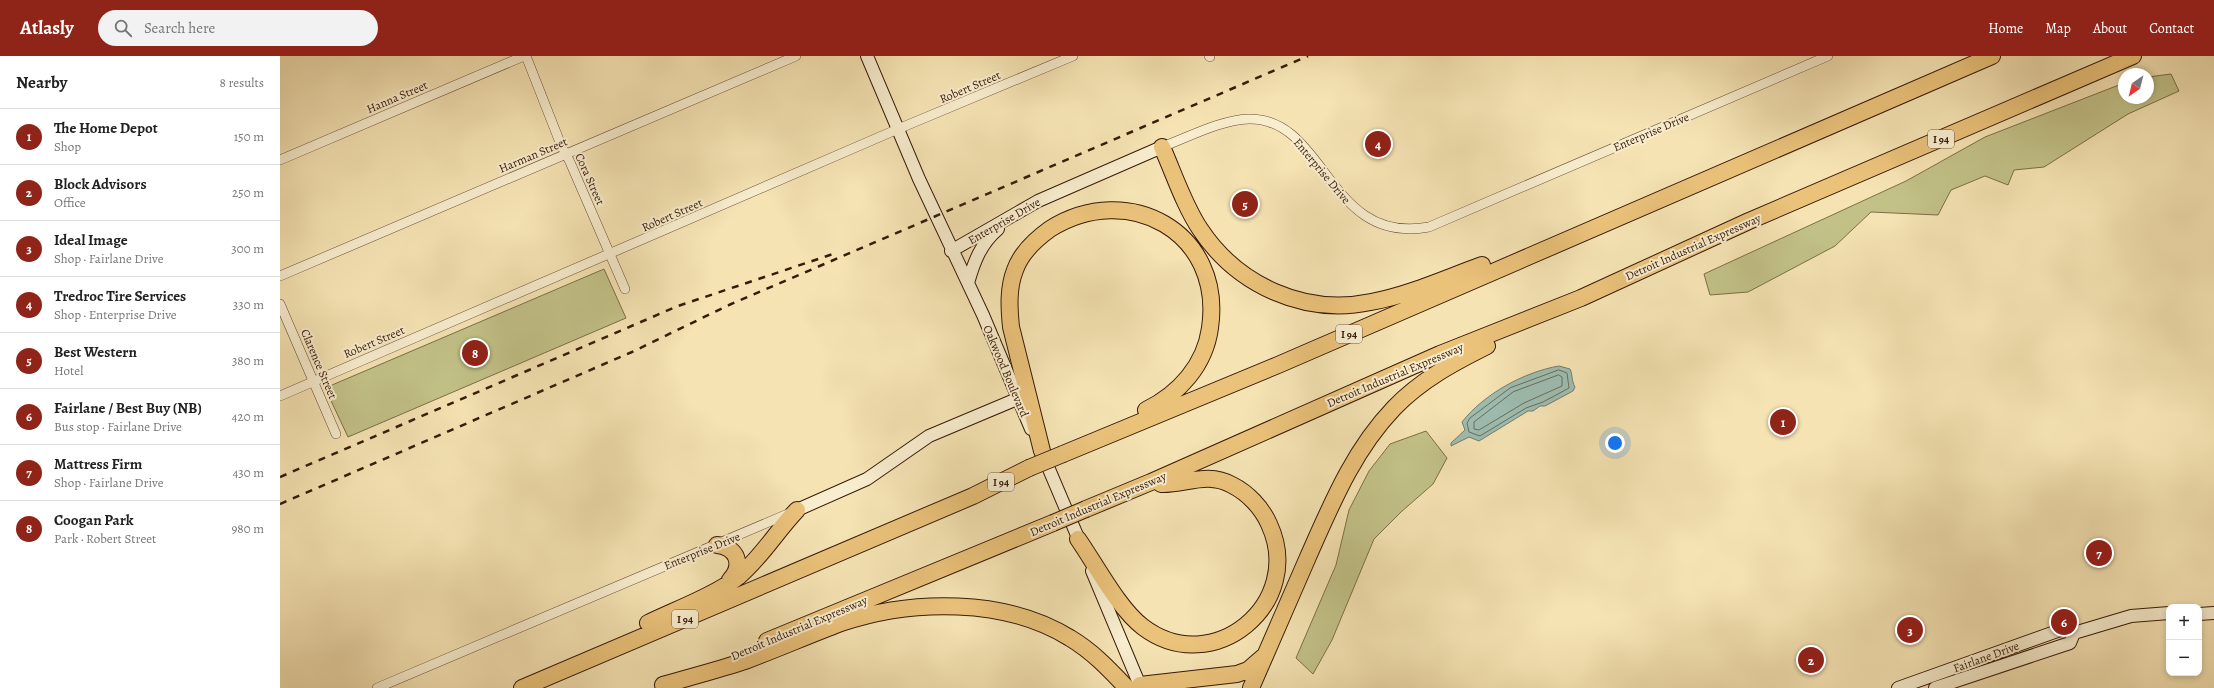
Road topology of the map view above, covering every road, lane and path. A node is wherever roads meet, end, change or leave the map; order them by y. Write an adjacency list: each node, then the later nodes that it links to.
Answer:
1 (525, 56): 10 (street, Cora Street); 11 (street, Hanna Street)
2 (796, 56): 10 (street, Harman Street)
3 (867, 56): 8 (main road, Oakwood Boulevard)
4 (1073, 56): 8 (street, Robert Street)
5 (1828, 56): 9 (street, Enterprise Drive)
6 (1992, 56): 13 (highway, I 94)
7 (2133, 56): 19 (highway, Detroit Industrial Expressway / I 94)
8 (898, 129): 14 (main road, Oakwood Boulevard); 15 (street, Robert Street)
9 (1162, 147): 12 (main road, Enterprise Drive); 13 (highway)
10 (566, 154): 15 (street, Cora Street); 16 (street, Harman Street)
11 (280, 160)
12 (1020, 212): 14 (main road, Enterprise Drive); 17 (main road)
13 (1603, 223): 25 (highway, I 94)
14 (951, 251): 17 (main road, Oakwood Boulevard)
15 (610, 255): 18 (street, Cora Street); 21 (street, Robert Street)
16 (280, 276)
17 (968, 283): 23 (main road, Oakwood Boulevard)
18 (625, 289)
19 (1581, 298): 27 (highway, Detroit Industrial Expressway / I 94); 36 (highway)
20 (280, 304): 21 (street, Clarence Street)
21 (313, 382): 22 (street, Robert Street); 24 (street, Clarence Street)
22 (280, 396)
23 (1017, 398): 26 (main road, Oakwood Boulevard); 28 (main road, Enterprise Drive)
24 (336, 434)
25 (1094, 441): 26 (highway); 41 (highway, I 94, bridge)
26 (1042, 451): 29 (main road, Oakwood Boulevard)
27 (1151, 482): 29 (highway); 37 (highway, Detroit Industrial Expressway / I 94, bridge)
28 (797, 510): 30 (street, Enterprise Drive); 31 (highway)
29 (1078, 539): 38 (main road, Oakwood Boulevard)
30 (717, 545): 31 (highway); 39 (street, Enterprise Drive)
31 (723, 586): 40 (highway)
32 (2166, 613): 35 (main road, Fairlane Drive)
33 (2214, 613): 34 (main road)
34 (2202, 614)
35 (2074, 633): 43 (main road, Fairlane Drive); 44 (main road, Fairlane Drive)
36 (1266, 654): 38 (highway); 42 (highway)
37 (659, 686): 38 (highway)
38 (1136, 687)
39 (377, 688)
40 (510, 688)
41 (522, 688)
42 (1251, 688)
43 (1898, 688)
44 (1935, 688)

